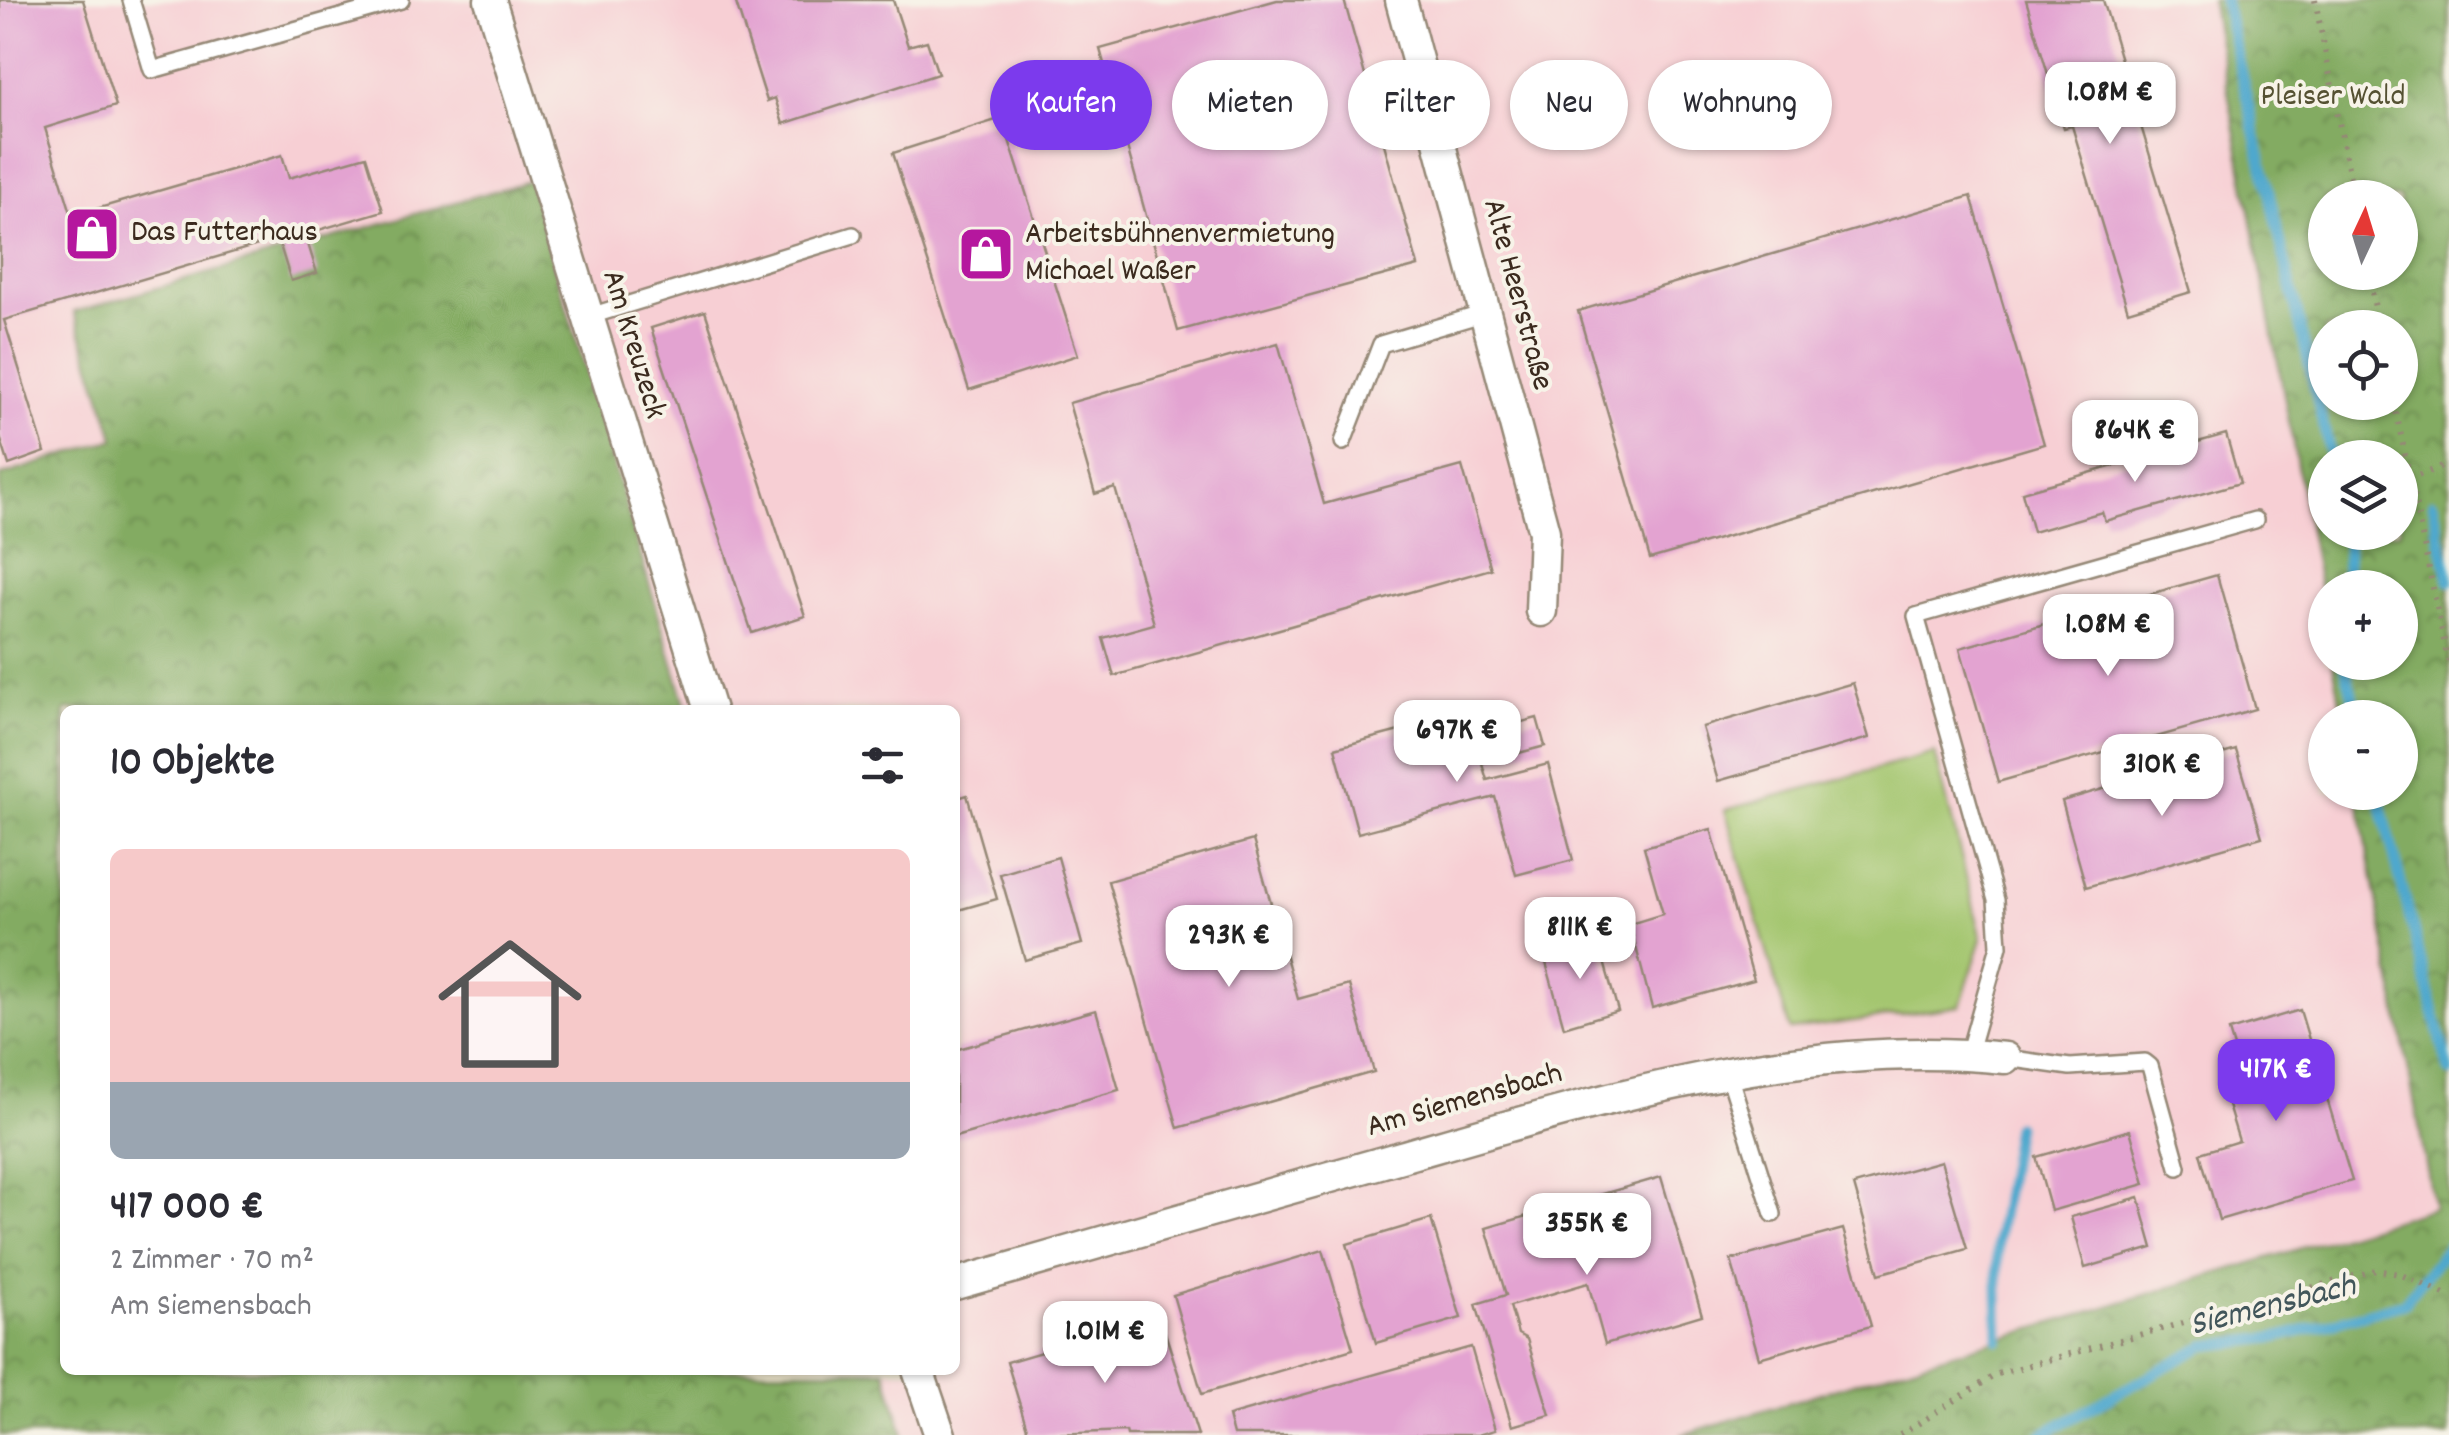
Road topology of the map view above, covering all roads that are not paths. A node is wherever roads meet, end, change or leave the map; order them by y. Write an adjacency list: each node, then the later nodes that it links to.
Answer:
1 (131, 0): 2 (lane)
2 (401, 0)
3 (490, 0): 7 (street, Am Kreuzeck)
4 (1401, 0): 6 (street, Alte Heerstraße)
5 (853, 235): 7 (lane)
6 (1485, 313): 8 (lane); 10 (street, Alte Heerstraße)
7 (587, 317): 11 (street, Am Kreuzeck)
8 (1343, 442)
9 (2255, 520): 12 (lane)
10 (1541, 610)
11 (708, 705)
12 (1968, 1054): 13 (street, Am Siemensbach); 14 (street, Am Siemensbach)
13 (2005, 1058): 15 (lane)
14 (1729, 1075): 16 (lane); 17 (street, Am Siemensbach)
15 (2178, 1168)
16 (1773, 1214)
17 (960, 1283)
18 (920, 1375): 19 (street)
19 (940, 1435)

